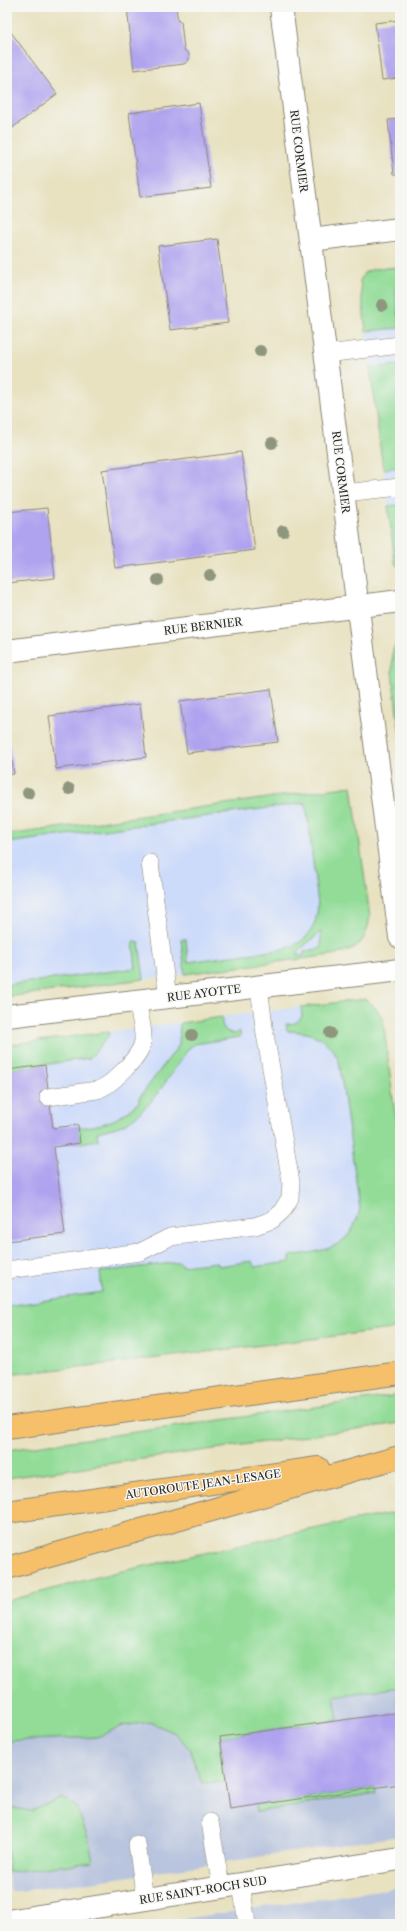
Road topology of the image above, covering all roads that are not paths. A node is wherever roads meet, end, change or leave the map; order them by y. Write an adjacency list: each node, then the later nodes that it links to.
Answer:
1 (281, 7): 3 (street, RUE CORMIER)
2 (400, 229): 3 (street)
3 (311, 240): 5 (street, RUE CORMIER)
4 (400, 345): 5 (lane)
5 (326, 354): 7 (street, RUE CORMIER)
6 (400, 487): 7 (lane)
7 (344, 493): 9 (street, RUE CORMIER)
8 (400, 601): 9 (street, RUE BERNIER)
9 (358, 607): 10 (street, RUE BERNIER); 12 (street, RUE CORMIER)
10 (7, 651)
11 (150, 863): 15 (lane)
12 (400, 937)
13 (400, 970): 14 (street, RUE AYOTTE)
14 (259, 987): 15 (street, RUE AYOTTE); 19 (lane)
15 (168, 998): 16 (street, RUE AYOTTE)
16 (137, 1001): 17 (street, RUE AYOTTE); 18 (lane)
17 (7, 1016)
18 (48, 1097)
19 (7, 1270)
20 (400, 1373): 21 (highway)
21 (13, 1426)
22 (400, 1457): 23 (highway, AUTOROUTE JEAN-LESAGE); 24 (highway)
23 (7, 1512)
24 (7, 1568)
25 (210, 1822): 28 (lane)
26 (137, 1844): 29 (lane)
27 (400, 1859): 28 (street, RUE SAINT-ROCH SUD)
28 (231, 1885): 29 (street, RUE SAINT-ROCH SUD); 32 (lane)
29 (145, 1899): 30 (street, RUE SAINT-ROCH SUD)
30 (49, 1919): 31 (street, RUE SAINT-ROCH SUD)
31 (7, 1921)
32 (246, 1924)

